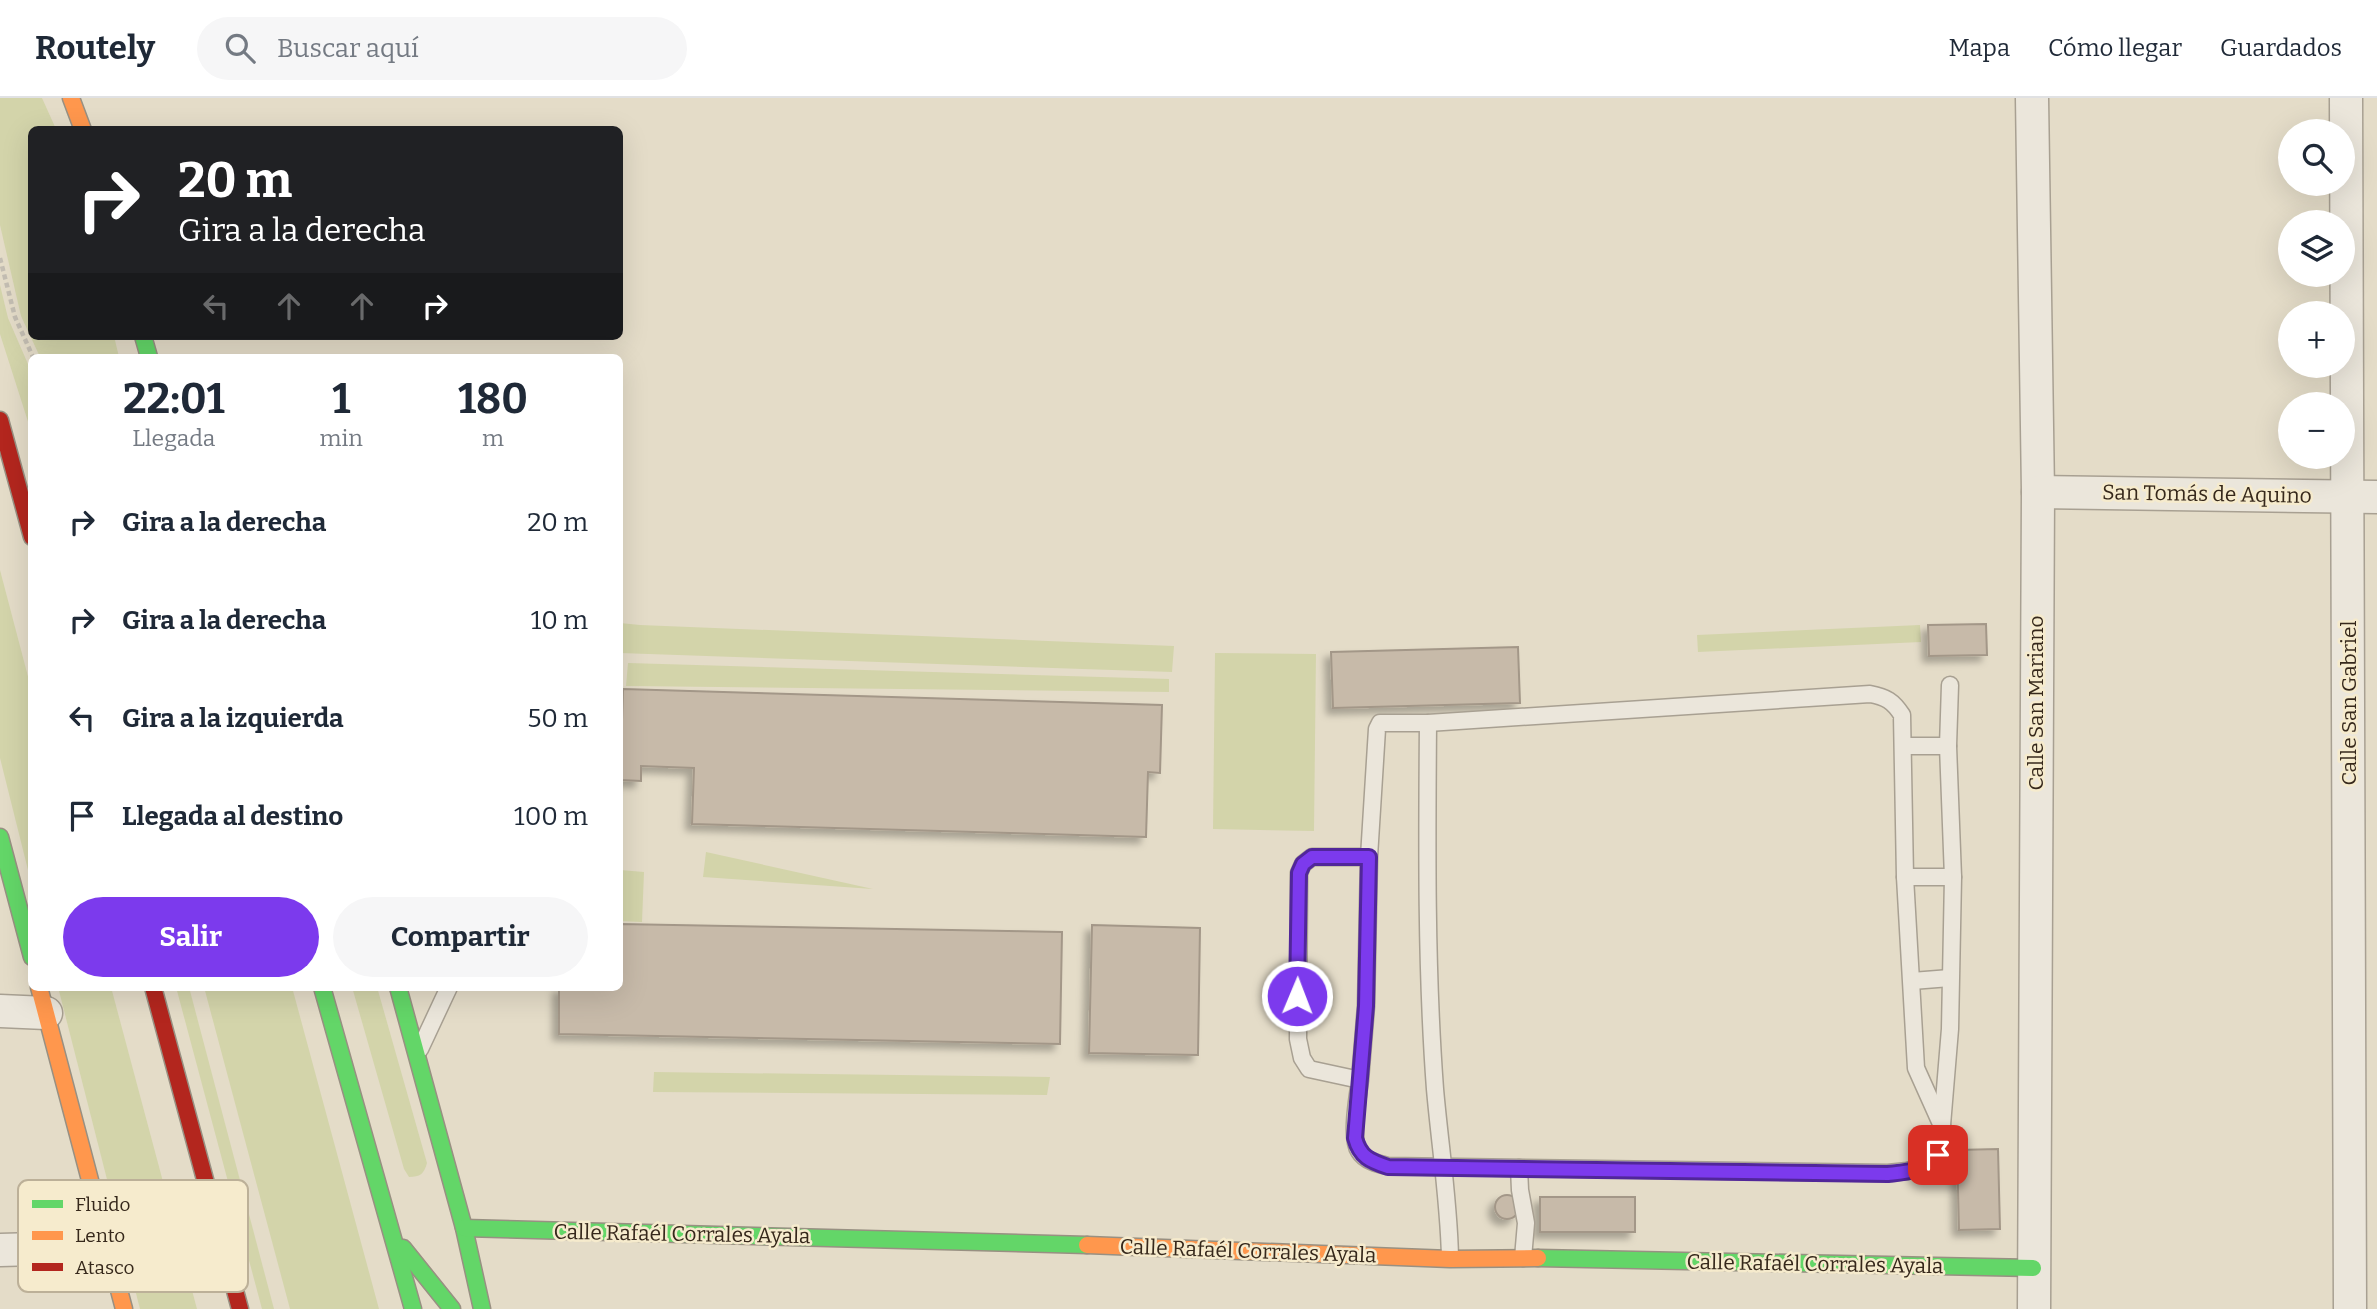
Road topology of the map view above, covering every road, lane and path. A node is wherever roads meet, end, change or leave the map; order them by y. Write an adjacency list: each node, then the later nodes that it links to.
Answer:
1 (71, 98): 5 (street)
2 (79, 98): 6 (street)
3 (2032, 98): 10 (street, Calle San Mariano)
4 (2346, 98): 11 (street, Calle San Gabriel)
5 (84, 126)
6 (85, 126)
7 (0, 258): 8 (path)
8 (32, 354)
9 (9, 416): 12 (street)
10 (2038, 492): 11 (street, San Tomás de Aquino); 45 (street, Calle San Mariano)
11 (2363, 497): 54 (street, Calle San Gabriel)
12 (28, 516)
13 (1950, 685): 16 (lane)
14 (1428, 723): 15 (lane); 18 (lane); 35 (lane)
15 (1904, 746): 16 (lane); 19 (lane)
16 (1948, 746): 20 (lane)
17 (0, 837): 21 (street)
18 (1369, 857): 33 (lane); 33 (lane)
19 (1905, 877): 20 (lane); 23 (lane)
20 (1953, 877): 22 (lane)
21 (28, 942)
22 (1950, 978): 23 (lane); 32 (lane)
23 (1912, 981): 31 (lane)
24 (154, 991): 38 (street)
25 (323, 991): 40 (street)
26 (399, 991): 30 (street)
27 (447, 991): 30 (lane)
28 (43, 1000): 29 (street); 37 (street)
29 (0, 1011)
30 (417, 1054): 39 (street)
31 (1916, 1068): 32 (lane); 34 (lane)
32 (1947, 1068): 34 (lane)
33 (1360, 1080): 35 (lane)
34 (1942, 1126): 36 (lane)
35 (1443, 1168): 36 (lane); 44 (lane)
36 (1519, 1168): 43 (lane)
37 (89, 1180)
38 (205, 1180)
39 (464, 1228): 44 (street, Calle Rafaél Corrales Ayala); 52 (street)
40 (393, 1236): 50 (street); 51 (street)
41 (18, 1249): 42 (street)
42 (0, 1250)
43 (1523, 1258): 44 (street, Calle Rafaél Corrales Ayala); 45 (street, Calle Rafaél Corrales Ayala)
44 (1450, 1259)
45 (2033, 1268): 53 (street, Calle San Mariano)
46 (119, 1292): 48 (street)
47 (235, 1292): 49 (street)
48 (124, 1309)
49 (240, 1309)
50 (413, 1309)
51 (453, 1309)
52 (482, 1309)
53 (2034, 1309)
54 (2350, 1309)

